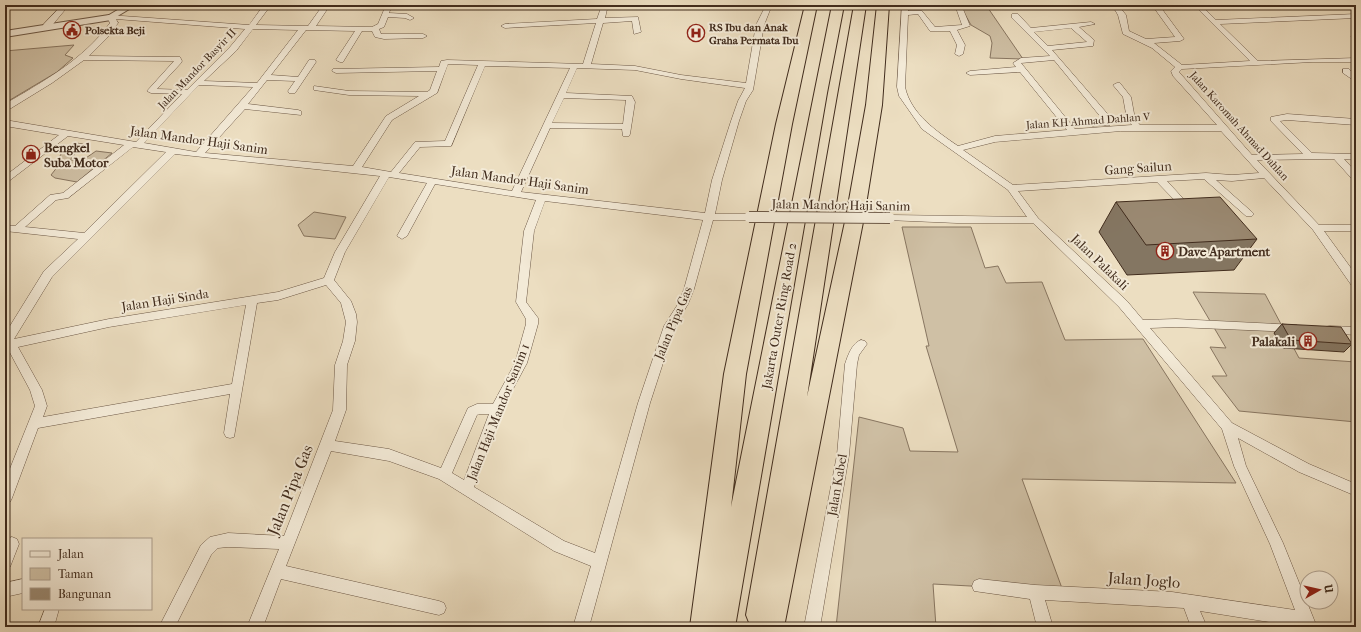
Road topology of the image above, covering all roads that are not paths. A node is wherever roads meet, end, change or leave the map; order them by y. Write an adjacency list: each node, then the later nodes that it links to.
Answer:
1 (9, 5): 19 (street)
2 (66, 5): 32 (street)
3 (132, 5): 25 (street)
4 (268, 5): 33 (street, Jalan Mandor Basyir II)
5 (327, 5): 35 (street)
6 (389, 5): 22 (street)
7 (606, 5): 27 (street)
8 (769, 5): 66 (street, Jalan Pipa Gas)
9 (811, 5): 147 (highway)
10 (838, 5): 148 (highway, Jakarta Outer Ring Road 2)
11 (860, 5): 149 (highway)
12 (883, 5): 150 (highway)
13 (985, 5): 18 (street)
14 (1115, 5): 42 (street)
15 (1155, 5): 42 (street)
16 (1197, 5): 28 (street)
17 (1352, 5): 20 (street)
18 (958, 6): 37 (street)
19 (5, 8)
20 (1356, 8)
21 (905, 9): 37 (street); 83 (street, Jalan Palakali)
22 (385, 15): 26 (street); 34 (street)
23 (1015, 16): 38 (street)
24 (1356, 16): 28 (street)
25 (111, 17): 32 (street); 33 (street); 45 (street)
26 (410, 18)
27 (601, 22): 30 (street); 39 (street); 53 (street)
28 (1215, 22): 51 (street)
29 (1091, 24): 31 (street)
30 (505, 26)
31 (1073, 26): 38 (street); 43 (street)
32 (46, 27): 40 (street)
33 (252, 27): 35 (street); 63 (street, Jalan Mandor Basyir II)
34 (378, 27): 36 (street); 41 (street)
35 (306, 28): 36 (street); 60 (street)
36 (360, 29): 47 (street)
37 (953, 30): 44 (street)
38 (1030, 30): 43 (street)
39 (636, 32)
40 (5, 34)
41 (423, 36)
42 (1145, 41): 54 (street)
43 (1047, 48): 46 (street)
44 (958, 54)
45 (80, 58): 69 (street); 73 (street)
46 (1056, 58): 56 (street); 80 (street)
47 (340, 60)
48 (1356, 60): 51 (street, Jalan Karomah Ahmad Dahlan)
49 (312, 62): 61 (street)
50 (484, 62): 52 (street); 55 (street); 91 (street)
51 (1257, 64): 54 (street, Jalan Karomah Ahmad Dahlan)
52 (575, 65): 53 (street); 71 (street)
53 (587, 66): 66 (street)
54 (1180, 67): 79 (street, Jalan Karomah Ahmad Dahlan)
55 (442, 69): 57 (street); 70 (street)
56 (1022, 69): 59 (street); 80 (street)
57 (336, 71)
58 (1346, 71): 62 (street)
59 (970, 73)
60 (264, 77): 61 (street); 64 (street)
61 (300, 79): 68 (street)
62 (1356, 80)
63 (197, 83): 64 (street); 69 (street, Jalan Mandor Basyir II)
64 (258, 85): 72 (street)
65 (1117, 85): 78 (street)
66 (750, 86): 103 (street, Jalan Pipa Gas)
67 (317, 88): 70 (street)
68 (292, 91)
69 (189, 92): 82 (street, Jalan Mandor Basyir II)
70 (429, 94): 90 (street)
71 (561, 95): 77 (street); 77 (street)
72 (243, 106): 74 (street); 85 (street)
73 (5, 108)
74 (298, 113)
75 (1356, 122): 86 (street)
76 (5, 123): 81 (street, Jalan Mandor Haji Sanim)
77 (546, 125): 99 (street)
78 (1138, 128): 79 (street, Jalan KH Ahmad Dahlan V); 80 (street, Jalan KH Ahmad Dahlan V)
79 (1223, 128): 88 (street, Jalan Karomah Ahmad Dahlan)
80 (1071, 129): 83 (street, Jalan KH Ahmad Dahlan V)
81 (65, 134): 82 (street, Jalan Mandor Haji Sanim); 96 (street)
82 (134, 144): 84 (street, Jalan Mandor Haji Sanim); 108 (street, Jalan Mandor Basyir II)
83 (956, 149): 98 (street, Jalan Palakali)
84 (173, 151): 85 (street, Jalan Mandor Haji Sanim); 110 (street)
85 (198, 155): 90 (street, Jalan Mandor Haji Sanim)
86 (1310, 156): 88 (street); 89 (street)
87 (1356, 157): 89 (street)
88 (1250, 158): 92 (street, Jalan Karomah Ahmad Dahlan)
89 (1338, 158): 94 (street)
90 (356, 169): 91 (street, Jalan Mandor Haji Sanim)
91 (389, 175): 97 (street, Jalan Mandor Haji Sanim); 111 (street)
92 (1267, 175): 93 (street, Gang Sailun); 106 (street, Jalan Karomah Ahmad Dahlan)
93 (1206, 176): 95 (street, Gang Sailun); 102 (street)
94 (1356, 178)
95 (1160, 180): 98 (street, Gang Sailun); 101 (street)
96 (5, 181)
97 (432, 182): 99 (street, Jalan Mandor Haji Sanim); 109 (street)
98 (1011, 188): 104 (street, Jalan Palakali)
99 (515, 194): 100 (street, Jalan Mandor Haji Sanim)
100 (542, 197): 103 (street, Jalan Mandor Haji Sanim); 121 (street, Jalan Haji Mandor Sanim 1)
101 (1190, 212)
102 (1249, 214)
103 (709, 216): 104 (street, Jalan Mandor Haji Sanim, bridge); 133 (street, Jalan Pipa Gas)
104 (1035, 220): 114 (street, Jalan Palakali)
105 (5, 228): 108 (street)
106 (1316, 228): 107 (street); 112 (street, Jalan Karomah Ahmad Dahlan)
107 (1356, 228)
108 (17, 229): 110 (street)
109 (402, 236)
110 (86, 237): 119 (street)
111 (328, 281): 113 (street, Jalan Haji Sinda); 125 (street)
112 (1356, 283)
113 (252, 300): 119 (street, Jalan Haji Sinda); 120 (street)
114 (1142, 324): 115 (street); 123 (street, Jalan Palakali)
115 (1300, 329)
116 (1316, 329): 117 (street)
117 (1356, 331)
118 (861, 344): 151 (street, Jalan Kabel)
119 (7, 345): 122 (street)
120 (238, 388): 122 (street); 124 (street)
121 (497, 409): 126 (street); 127 (street, Jalan Haji Mandor Sanim 1)
122 (34, 424): 129 (street)
123 (1228, 427): 128 (street, Jalan Palakali); 142 (street, Jalan Joglo)
124 (230, 433)
125 (327, 445): 126 (street, Jalan Pipa Gas); 130 (street, Jalan Pipa Gas)
126 (444, 475): 127 (street, Jalan Pipa Gas)
127 (467, 489): 133 (street, Jalan Pipa Gas)
128 (1356, 490)
129 (5, 498)
130 (287, 543): 134 (street, Jalan Pipa Gas); 144 (street)
131 (12, 544): 132 (street)
132 (5, 562)
133 (599, 562): 146 (street, Jalan Pipa Gas)
134 (278, 571): 140 (street); 145 (street, Jalan Pipa Gas)
135 (22, 586): 137 (street)
136 (980, 586): 138 (street, Jalan Joglo)
137 (5, 590)
138 (1035, 592): 139 (street, Jalan Joglo); 152 (street)
139 (1189, 601): 142 (street, Jalan Joglo); 153 (street)
140 (439, 608)
141 (52, 610): 143 (street)
142 (1307, 623)
143 (46, 627)
144 (166, 627)
145 (255, 627)
146 (581, 627)
147 (704, 627)
148 (721, 627)
149 (758, 627)
150 (770, 627)
151 (812, 627)
152 (1045, 627)
153 (1198, 627)

